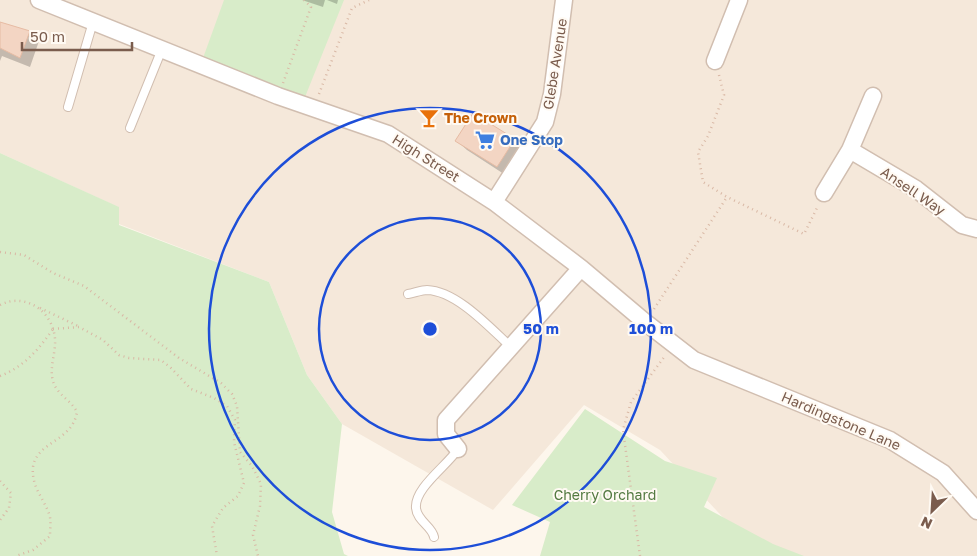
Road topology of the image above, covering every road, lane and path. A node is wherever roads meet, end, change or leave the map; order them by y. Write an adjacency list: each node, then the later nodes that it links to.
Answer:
1 (38, 0): 6 (street, High Street)
2 (304, 0): 10 (path)
3 (369, 0): 13 (path)
4 (564, 0): 18 (street, Glebe Avenue)
5 (739, 0): 9 (street)
6 (66, 5): 7 (street, High Street)
7 (93, 22): 8 (street, High Street); 12 (lane)
8 (162, 49): 10 (street, High Street); 14 (lane)
9 (715, 61): 17 (path)
10 (278, 96): 13 (street, High Street)
11 (873, 96): 15 (street)
12 (68, 107)
13 (313, 109): 18 (street, High Street)
14 (130, 128)
15 (850, 150): 16 (street); 19 (street, Ansell Way)
16 (824, 193): 17 (path)
17 (727, 197): 25 (path)
18 (494, 202): 21 (street, High Street)
19 (977, 229)
20 (0, 252): 39 (path)
21 (581, 268): 25 (street, High Street); 28 (street)
22 (408, 294): 28 (lane)
23 (0, 305): 24 (path)
24 (39, 307): 26 (path); 27 (path)
25 (645, 322): 31 (street, High Street)
26 (79, 327): 27 (path); 38 (path)
27 (53, 329): 30 (path); 37 (path)
28 (511, 347): 32 (street)
29 (664, 358): 40 (path)
30 (0, 376)
31 (771, 392): 34 (street, Hardingstone Lane)
32 (458, 449): 36 (lane)
33 (0, 481): 35 (path)
34 (977, 511)
35 (0, 520)
36 (434, 538)
37 (16, 556)
38 (217, 556)
39 (258, 556)
40 (640, 556)

